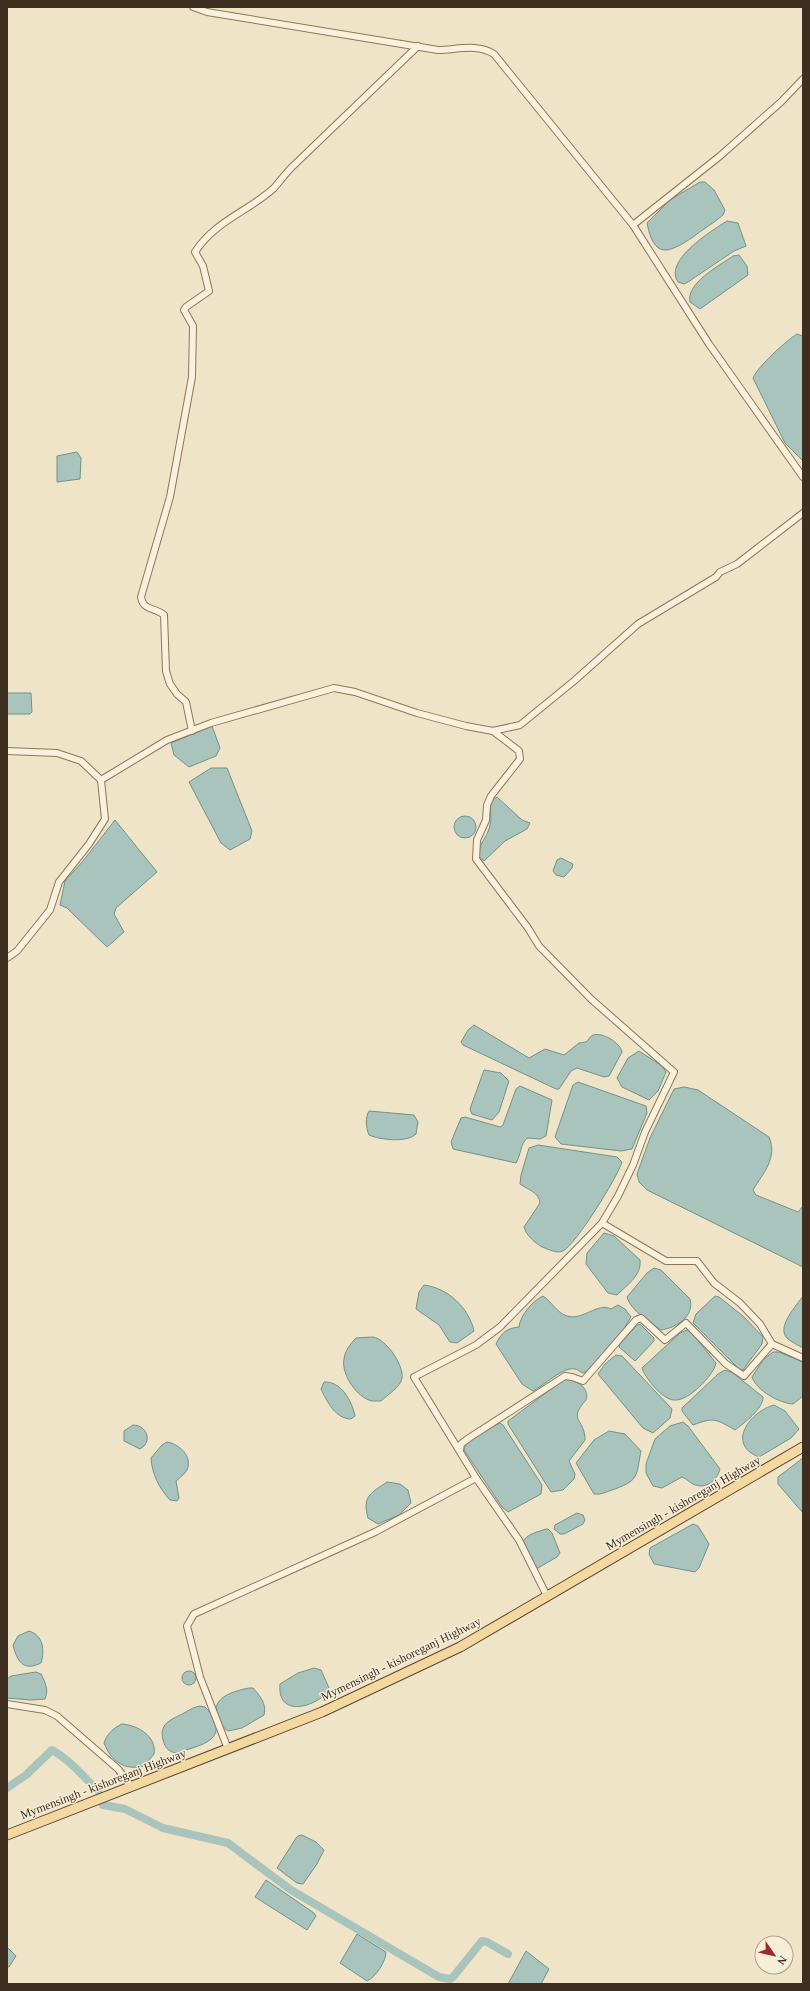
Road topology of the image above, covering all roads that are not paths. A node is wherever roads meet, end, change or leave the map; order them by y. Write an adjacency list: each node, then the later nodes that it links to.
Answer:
1 (194, 7): 2 (street)
2 (207, 10): 3 (street)
3 (418, 46): 5 (street); 8 (street)
4 (803, 79): 5 (street)
5 (633, 225): 6 (street)
6 (803, 477)
7 (803, 513): 9 (street)
8 (192, 731): 9 (street); 11 (street)
9 (493, 731): 13 (street)
10 (7, 751): 11 (street)
11 (101, 780): 12 (street)
12 (7, 958)
13 (602, 1223): 14 (street); 17 (street)
14 (772, 1344): 15 (street); 17 (street)
15 (803, 1358)
16 (803, 1447): 19 (main road, Mymensingh - kishoreganj Highway)
17 (460, 1450): 18 (street)
18 (476, 1478): 19 (street); 21 (street)
19 (547, 1596): 21 (main road, Mymensingh - kishoreganj Highway)
20 (7, 1704): 22 (street)
21 (228, 1749): 22 (main road, Mymensingh - kishoreganj Highway)
22 (132, 1786): 23 (main road, Mymensingh - kishoreganj Highway)
23 (7, 1835)

